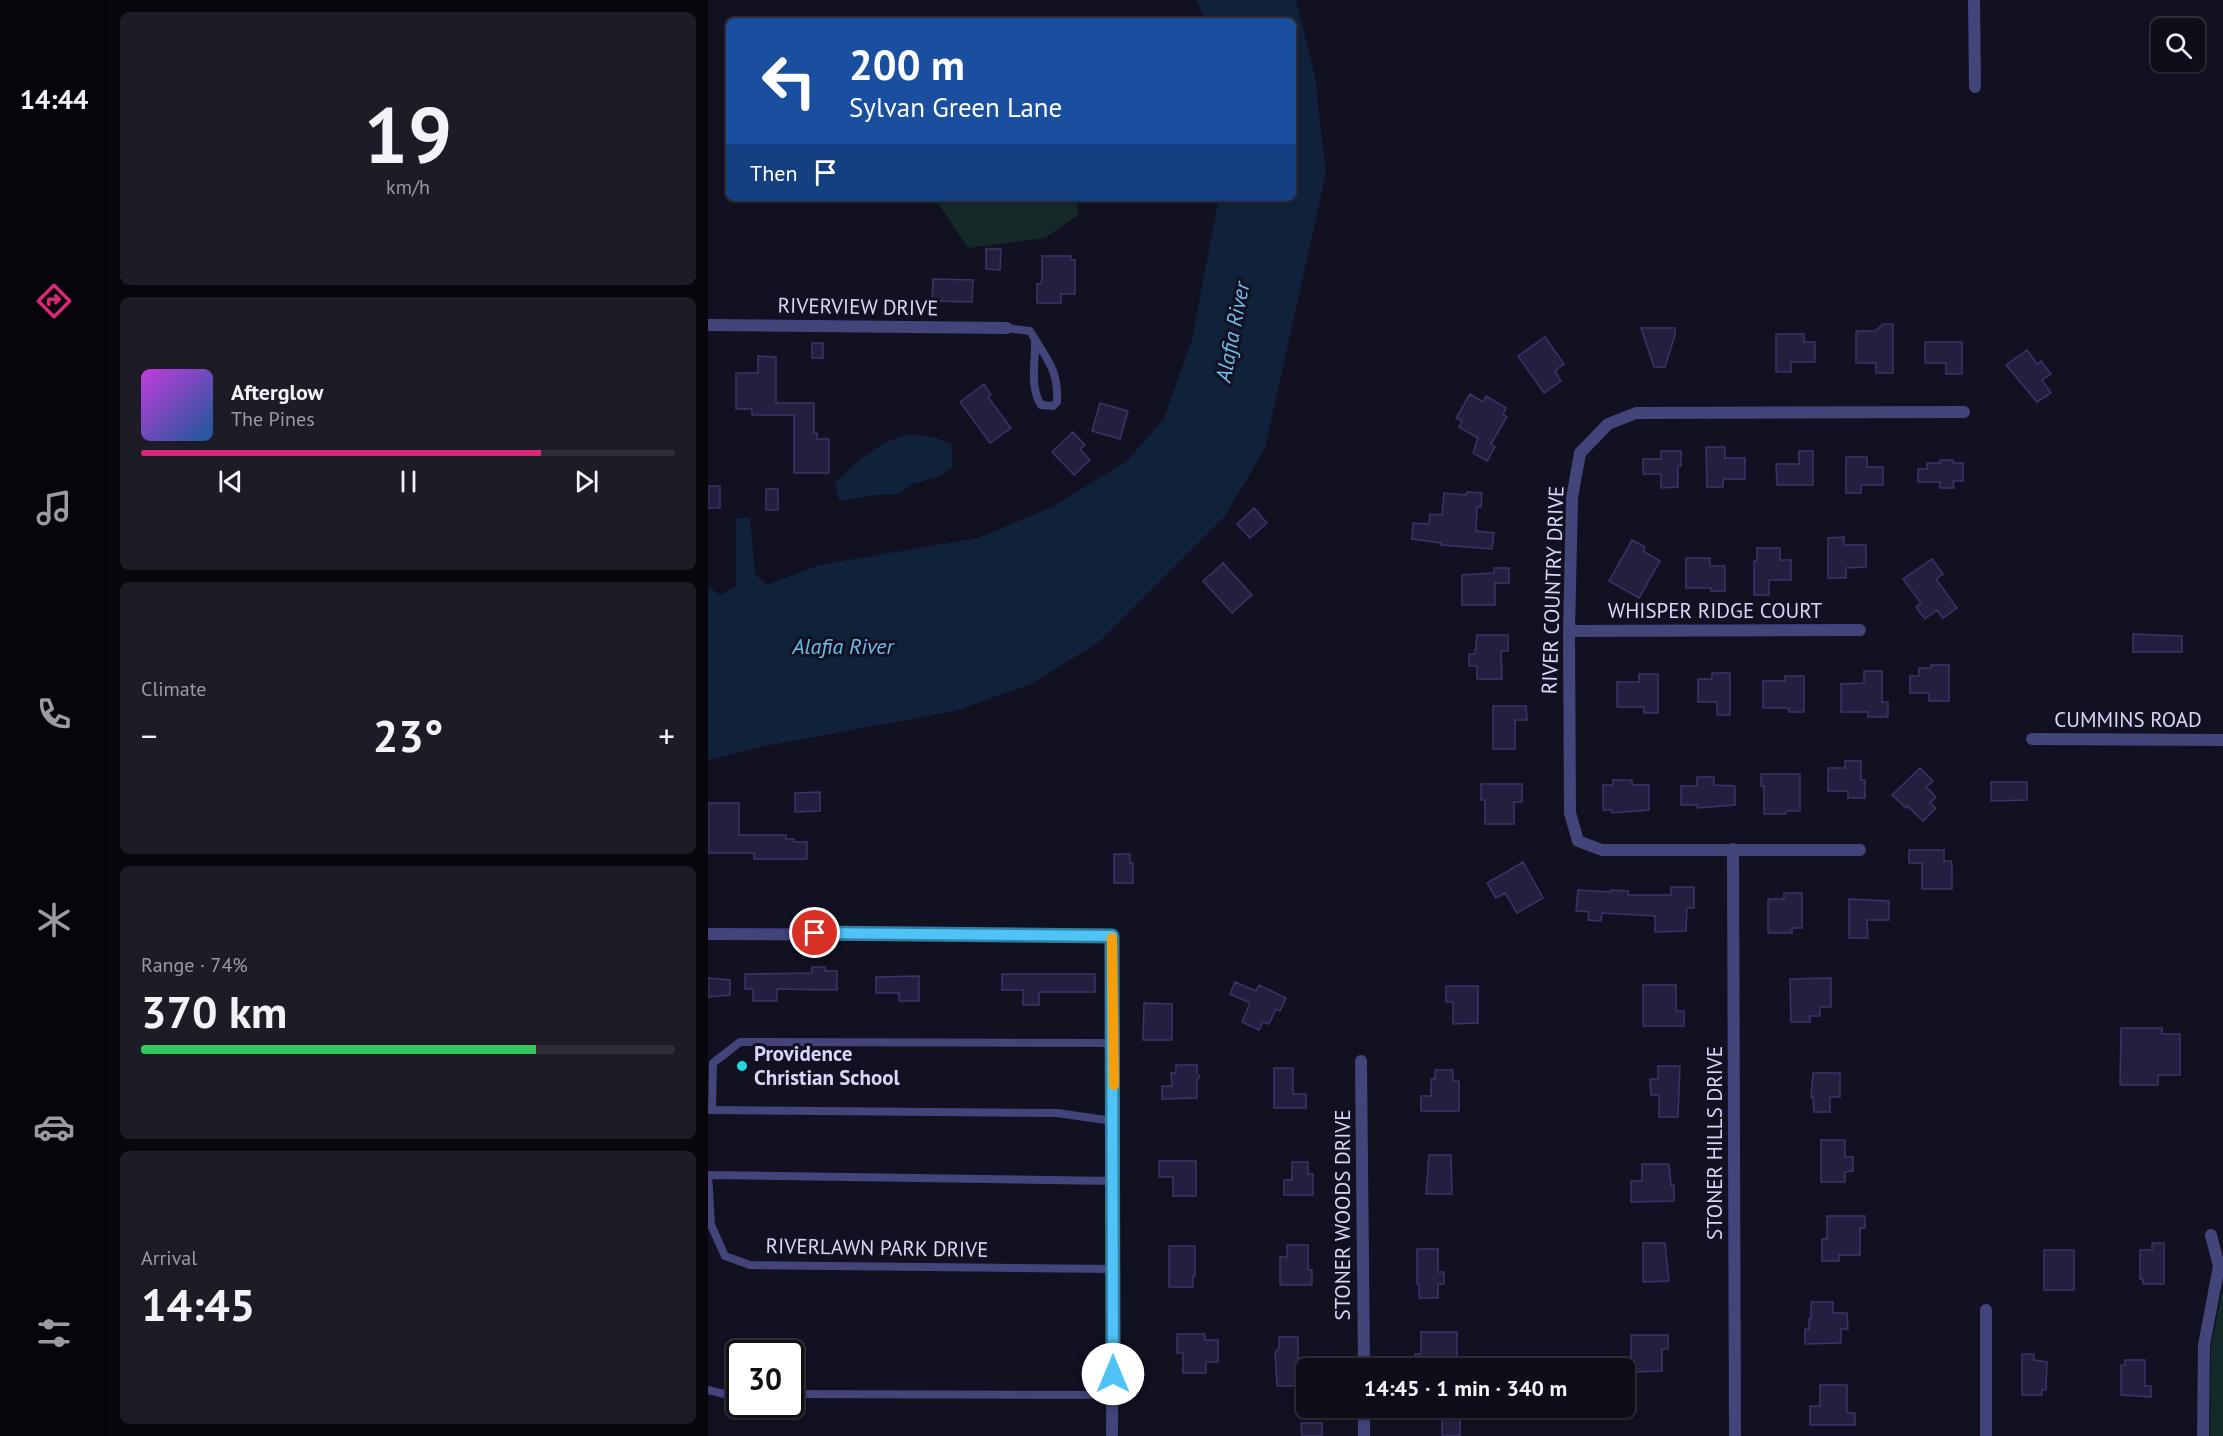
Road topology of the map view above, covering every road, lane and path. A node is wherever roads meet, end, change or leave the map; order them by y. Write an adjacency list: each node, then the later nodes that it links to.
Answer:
1 (1974, 0): 2 (street)
2 (1975, 87)
3 (708, 325): 4 (street, RIVERVIEW DRIVE)
4 (1007, 328): 5 (lane)
5 (1035, 340): 5 (lane)
6 (1964, 412): 8 (street, RIVER COUNTRY DRIVE)
7 (1860, 630): 8 (street, WHISPER RIDGE COURT)
8 (1569, 631): 11 (street, RIVER COUNTRY DRIVE)
9 (2032, 739): 10 (street, CUMMINS ROAD)
10 (2223, 740)
11 (1733, 849): 12 (street, RIVER COUNTRY DRIVE); 31 (street, STONER HILLS DRIVE)
12 (1860, 849)
13 (708, 934): 14 (street)
14 (1114, 1043): 16 (lane); 17 (street)
15 (1361, 1061): 23 (street, STONER WOODS DRIVE)
16 (710, 1110): 17 (lane)
17 (1113, 1121): 19 (street)
18 (708, 1175): 19 (lane); 21 (lane, RIVERLAWN PARK DRIVE)
19 (1113, 1181): 21 (street)
20 (2211, 1235): 33 (street)
21 (1113, 1269): 27 (street)
22 (1986, 1310): 32 (street)
23 (1364, 1358)
24 (708, 1390): 25 (lane)
25 (726, 1394)
26 (804, 1394): 27 (lane)
27 (1112, 1395): 29 (street)
28 (1364, 1418): 30 (street)
29 (1112, 1436)
30 (1364, 1436)
31 (1735, 1436)
32 (1986, 1436)
33 (2203, 1436)

